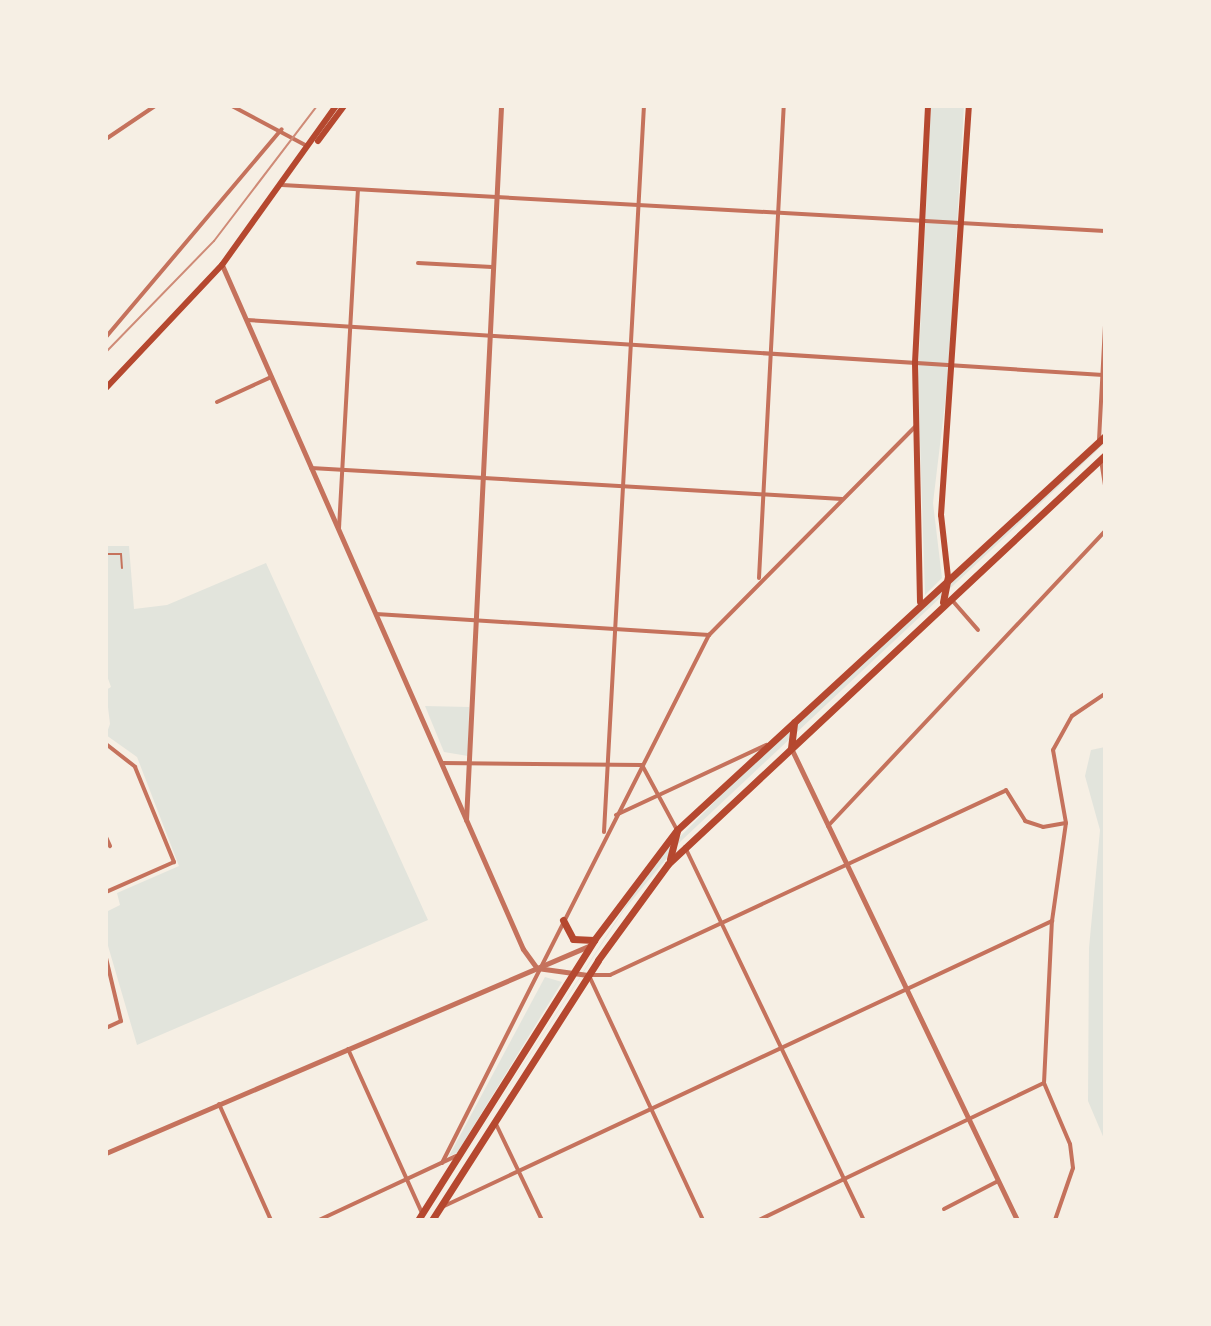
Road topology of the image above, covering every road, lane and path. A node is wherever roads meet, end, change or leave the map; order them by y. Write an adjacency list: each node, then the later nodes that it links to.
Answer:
1 (155, 106): 11 (street)
2 (232, 106): 10 (street)
3 (336, 106): 12 (main road)
4 (344, 106): 12 (main road)
5 (501, 106): 15 (street)
6 (644, 106): 16 (street)
7 (784, 106): 17 (street)
8 (928, 106): 18 (main road)
9 (969, 106): 19 (main road)
10 (282, 129): 12 (street); 27 (street)
11 (107, 137)
12 (309, 148): 13 (main road)
13 (282, 185): 14 (street); 22 (main road)
14 (358, 191): 15 (street); 26 (street)
15 (495, 200): 16 (street); 23 (street)
16 (638, 207): 17 (street); 29 (street)
17 (778, 214): 18 (street); 30 (street)
18 (920, 222): 19 (street); 31 (main road)
19 (962, 224): 20 (street); 32 (main road)
20 (1105, 231)
21 (418, 263): 23 (street)
22 (222, 265): 24 (street); 35 (main road)
23 (492, 267): 28 (street)
24 (247, 320): 26 (street); 34 (street)
25 (1105, 326): 33 (street)
26 (350, 328): 28 (street); 41 (street)
27 (106, 337)
28 (488, 337): 29 (street); 42 (street)
29 (631, 345): 30 (street); 44 (street)
30 (770, 354): 31 (street); 45 (street)
31 (915, 363): 32 (street); 37 (main road)
32 (954, 365): 33 (street); 51 (main road)
33 (1103, 375): 38 (street)
34 (271, 377): 36 (street); 40 (street)
35 (106, 388)
36 (217, 402)
37 (915, 427): 46 (street); 54 (main road)
38 (1103, 438): 39 (main road); 51 (main road)
39 (1103, 457): 43 (street); 53 (main road)
40 (311, 468): 41 (street); 48 (street)
41 (342, 470): 42 (street); 48 (street)
42 (483, 478): 44 (street); 57 (street)
43 (1105, 485)
44 (623, 486): 45 (street); 58 (street)
45 (764, 495): 46 (street); 52 (street)
46 (842, 499): 52 (street)
47 (1105, 531): 76 (street)
48 (338, 532): 56 (street)
49 (106, 554): 50 (lane)
50 (122, 568)
51 (948, 577): 54 (main road); 55 (main road)
52 (759, 580): 60 (street)
53 (949, 597): 55 (main road); 59 (street)
54 (920, 602): 61 (main road)
55 (942, 604): 63 (main road)
56 (374, 614): 57 (street); 68 (street)
57 (476, 620): 58 (street); 69 (street)
58 (615, 629): 60 (street); 70 (street)
59 (978, 630)
60 (709, 635): 71 (street)
61 (834, 683): 63 (main road); 64 (main road)
62 (1105, 694): 75 (street)
63 (844, 696): 67 (main road)
64 (803, 711): 66 (main road); 67 (main road)
65 (106, 744): 84 (street)
66 (766, 745): 72 (street); 77 (main road)
67 (791, 748): 76 (street); 81 (main road)
68 (440, 763): 69 (street); 74 (street)
69 (472, 763): 70 (street); 74 (street)
70 (608, 765): 71 (street); 78 (street)
71 (642, 765): 72 (street); 73 (street)
72 (658, 792): 73 (street); 77 (street)
73 (614, 816): 78 (street)
74 (466, 823): 90 (street)
75 (1066, 823): 83 (street); 86 (street)
76 (828, 826): 83 (street)
77 (677, 830): 82 (main road); 88 (main road)
78 (604, 834): 85 (street)
79 (106, 837): 80 (street)
80 (110, 846)
81 (685, 846): 82 (main road); 87 (street)
82 (668, 864): 92 (main road)
83 (846, 864): 87 (street); 93 (street)
84 (106, 892)
85 (563, 920): 88 (main road); 90 (street)
86 (1052, 921): 93 (street); 97 (street)
87 (724, 923): 92 (street); 95 (street)
88 (593, 942): 90 (street); 91 (main road)
89 (106, 958): 94 (street)
90 (537, 968): 91 (street); 96 (street); 104 (street)
91 (572, 975): 92 (street); 103 (main road)
92 (589, 975): 99 (street); 101 (main road)
93 (906, 989): 95 (street); 100 (street)
94 (106, 1028)
95 (784, 1047): 99 (street); 106 (street)
96 (348, 1049): 98 (street); 108 (street)
97 (1044, 1083): 100 (street); 120 (street)
98 (219, 1104): 102 (street); 112 (street)
99 (653, 1108): 105 (street); 116 (street)
100 (966, 1120): 106 (street); 107 (street)
101 (495, 1122): 105 (street); 109 (main road)
102 (106, 1153)
103 (459, 1155): 104 (street); 111 (main road)
104 (442, 1163): 108 (street)
105 (520, 1171): 109 (street); 115 (street)
106 (844, 1178): 117 (street); 118 (street)
107 (998, 1181): 110 (street); 119 (street)
108 (408, 1182): 111 (street); 113 (street)
109 (440, 1208): 114 (main road)
110 (944, 1209)
111 (420, 1217)
112 (271, 1220)
113 (319, 1220)
114 (432, 1220)
115 (542, 1220)
116 (703, 1220)
117 (759, 1220)
118 (864, 1220)
119 (1017, 1220)
120 (1055, 1220)

